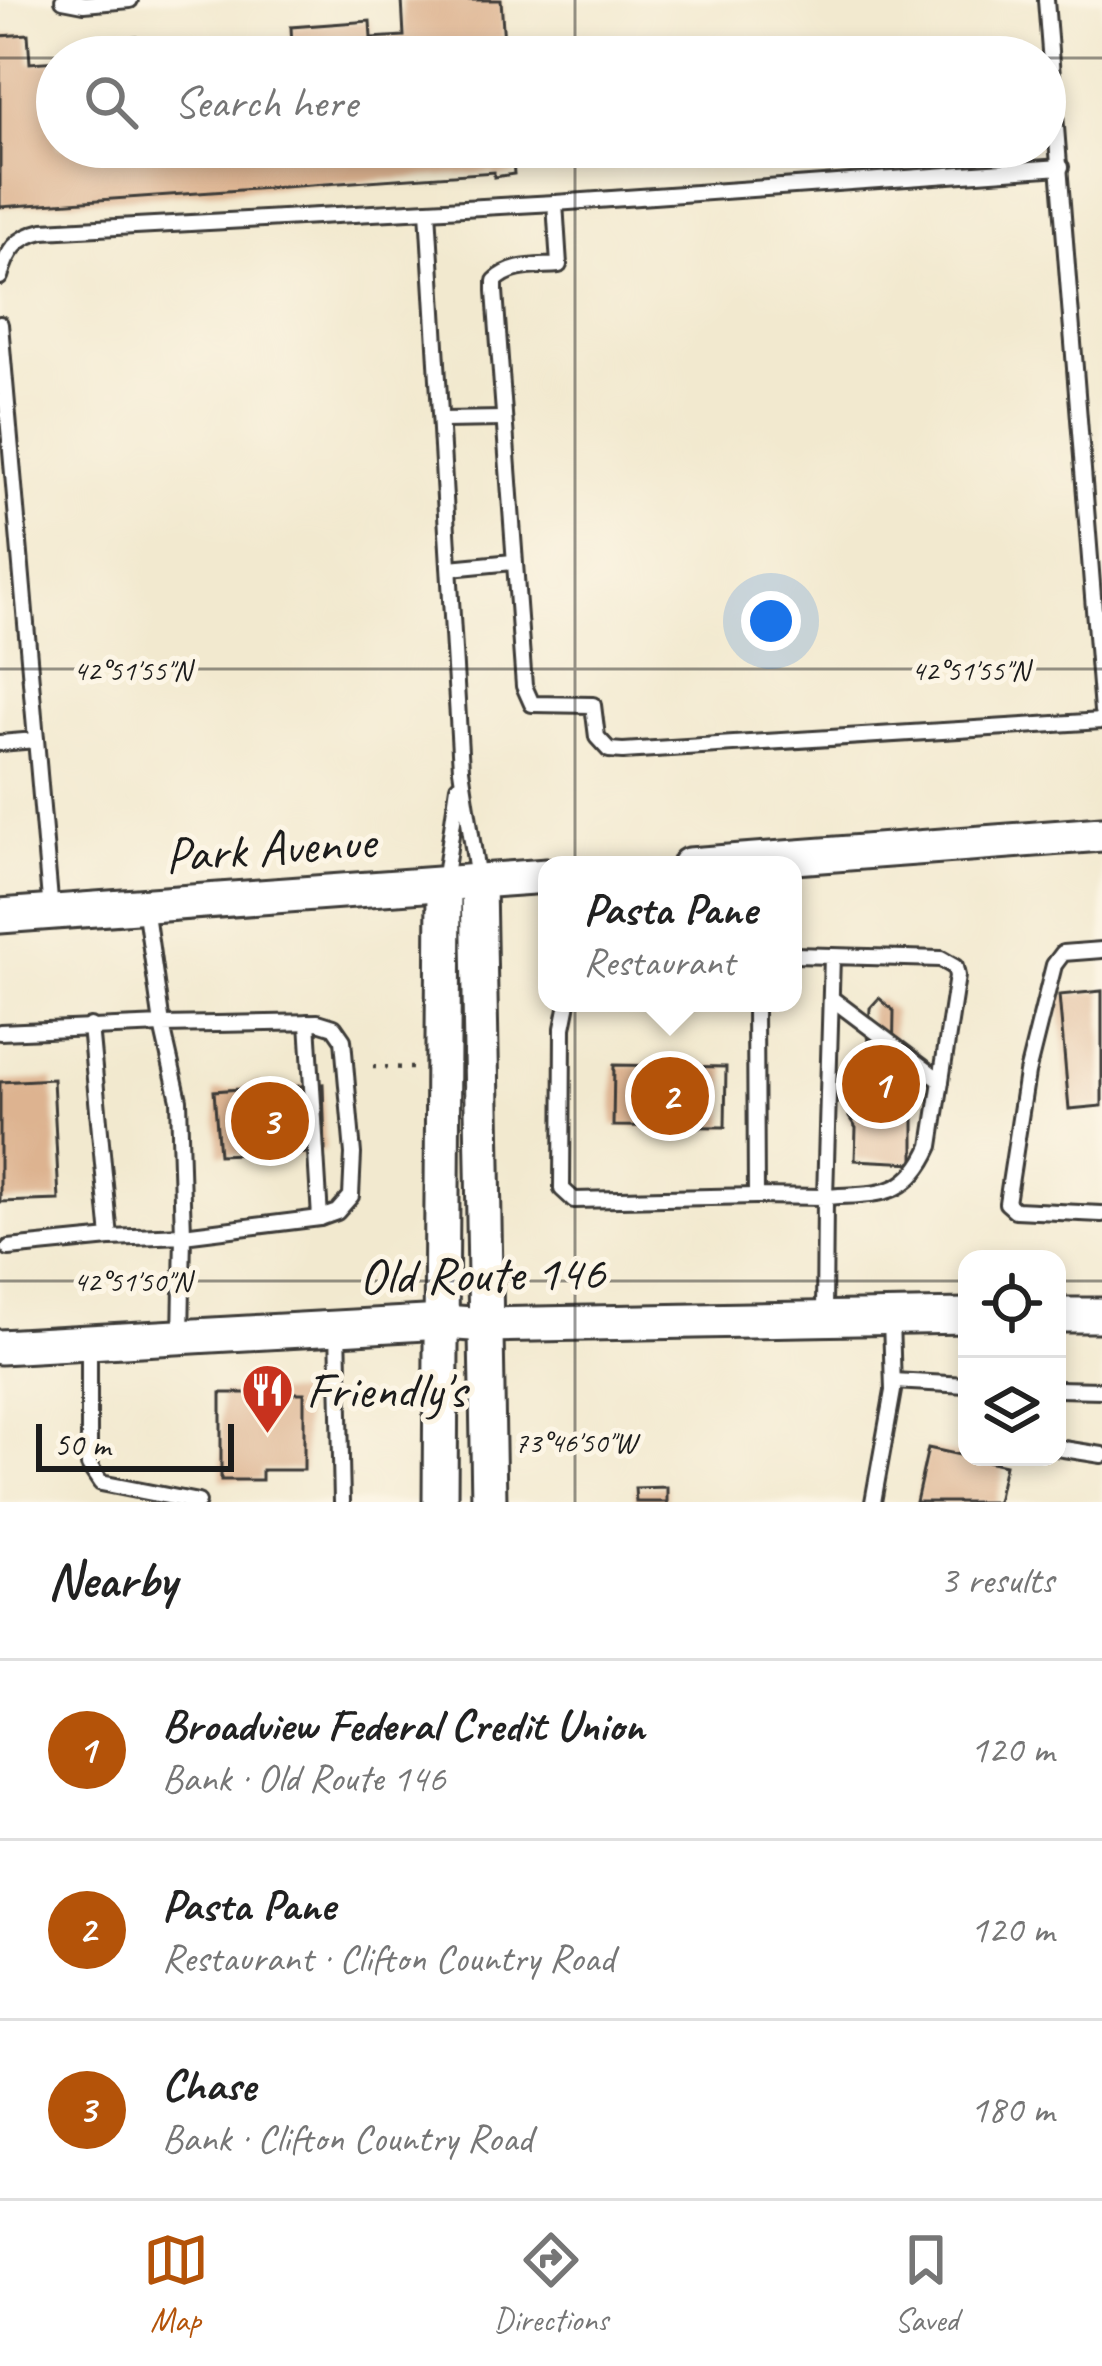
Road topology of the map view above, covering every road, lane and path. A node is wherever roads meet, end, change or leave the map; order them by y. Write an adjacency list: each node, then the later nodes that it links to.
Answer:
1 (63, 0): 2 (lane)
2 (130, 0)
3 (1046, 0): 4 (lane)
4 (1049, 36)
5 (1047, 168): 7 (lane)
6 (1061, 168): 15 (lane)
7 (556, 203): 8 (lane); 11 (lane)
8 (428, 210): 9 (lane); 12 (lane)
9 (0, 277)
10 (0, 324): 17 (lane)
11 (503, 419): 12 (lane); 13 (lane)
12 (442, 420): 14 (lane)
13 (513, 562): 14 (lane); 16 (lane)
14 (450, 568): 19 (lane)
15 (1102, 708)
16 (1102, 721)
17 (36, 740): 18 (lane); 26 (lane)
18 (0, 743)
19 (461, 769): 23 (lane); 24 (lane)
20 (1102, 834): 21 (street)
21 (802, 858)
22 (538, 877): 23 (street, Park Avenue)
23 (478, 882): 24 (street, Park Avenue); 54 (street)
24 (444, 886): 25 (street, Park Avenue); 53 (street)
25 (146, 906): 26 (street, Park Avenue); 35 (lane)
26 (51, 912): 27 (street, Park Avenue)
27 (0, 916)
28 (1102, 950): 43 (lane)
29 (802, 955): 30 (lane)
30 (832, 956): 31 (lane); 40 (lane)
31 (831, 998): 40 (lane); 42 (lane)
32 (566, 1012): 41 (lane)
33 (755, 1012): 41 (lane)
34 (308, 1022): 35 (lane); 44 (lane); 44 (lane)
35 (162, 1025): 36 (lane); 45 (lane)
36 (90, 1027): 37 (lane); 46 (lane)
37 (0, 1033)
38 (373, 1067): 39 (path)
39 (420, 1068)
40 (941, 1081): 42 (lane)
41 (756, 1196): 42 (lane)
42 (825, 1197): 51 (lane)
43 (1102, 1214)
44 (320, 1218): 45 (lane)
45 (183, 1235): 46 (lane); 56 (lane)
46 (110, 1238): 47 (lane)
47 (9, 1247)
48 (1102, 1315): 50 (street)
49 (958, 1316): 52 (street, Old Route 146)
50 (1066, 1316)
51 (824, 1317): 52 (street, Old Route 146); 54 (street, Old Route 146)
52 (891, 1317): 59 (lane)
53 (443, 1322): 54 (street, Old Route 146); 55 (street, Old Route 146); 67 (street)
54 (487, 1325): 68 (street)
55 (338, 1328): 56 (street, Old Route 146); 66 (lane)
56 (181, 1336): 57 (street, Old Route 146)
57 (89, 1340): 58 (street, Old Route 146); 65 (lane)
58 (0, 1347)
59 (893, 1381): 60 (lane); 69 (lane)
60 (958, 1385)
61 (1066, 1389): 62 (lane)
62 (1102, 1390)
63 (1066, 1449): 64 (lane)
64 (1102, 1455)
65 (198, 1502)
66 (341, 1502)
67 (440, 1502)
68 (489, 1502)
69 (873, 1502)

